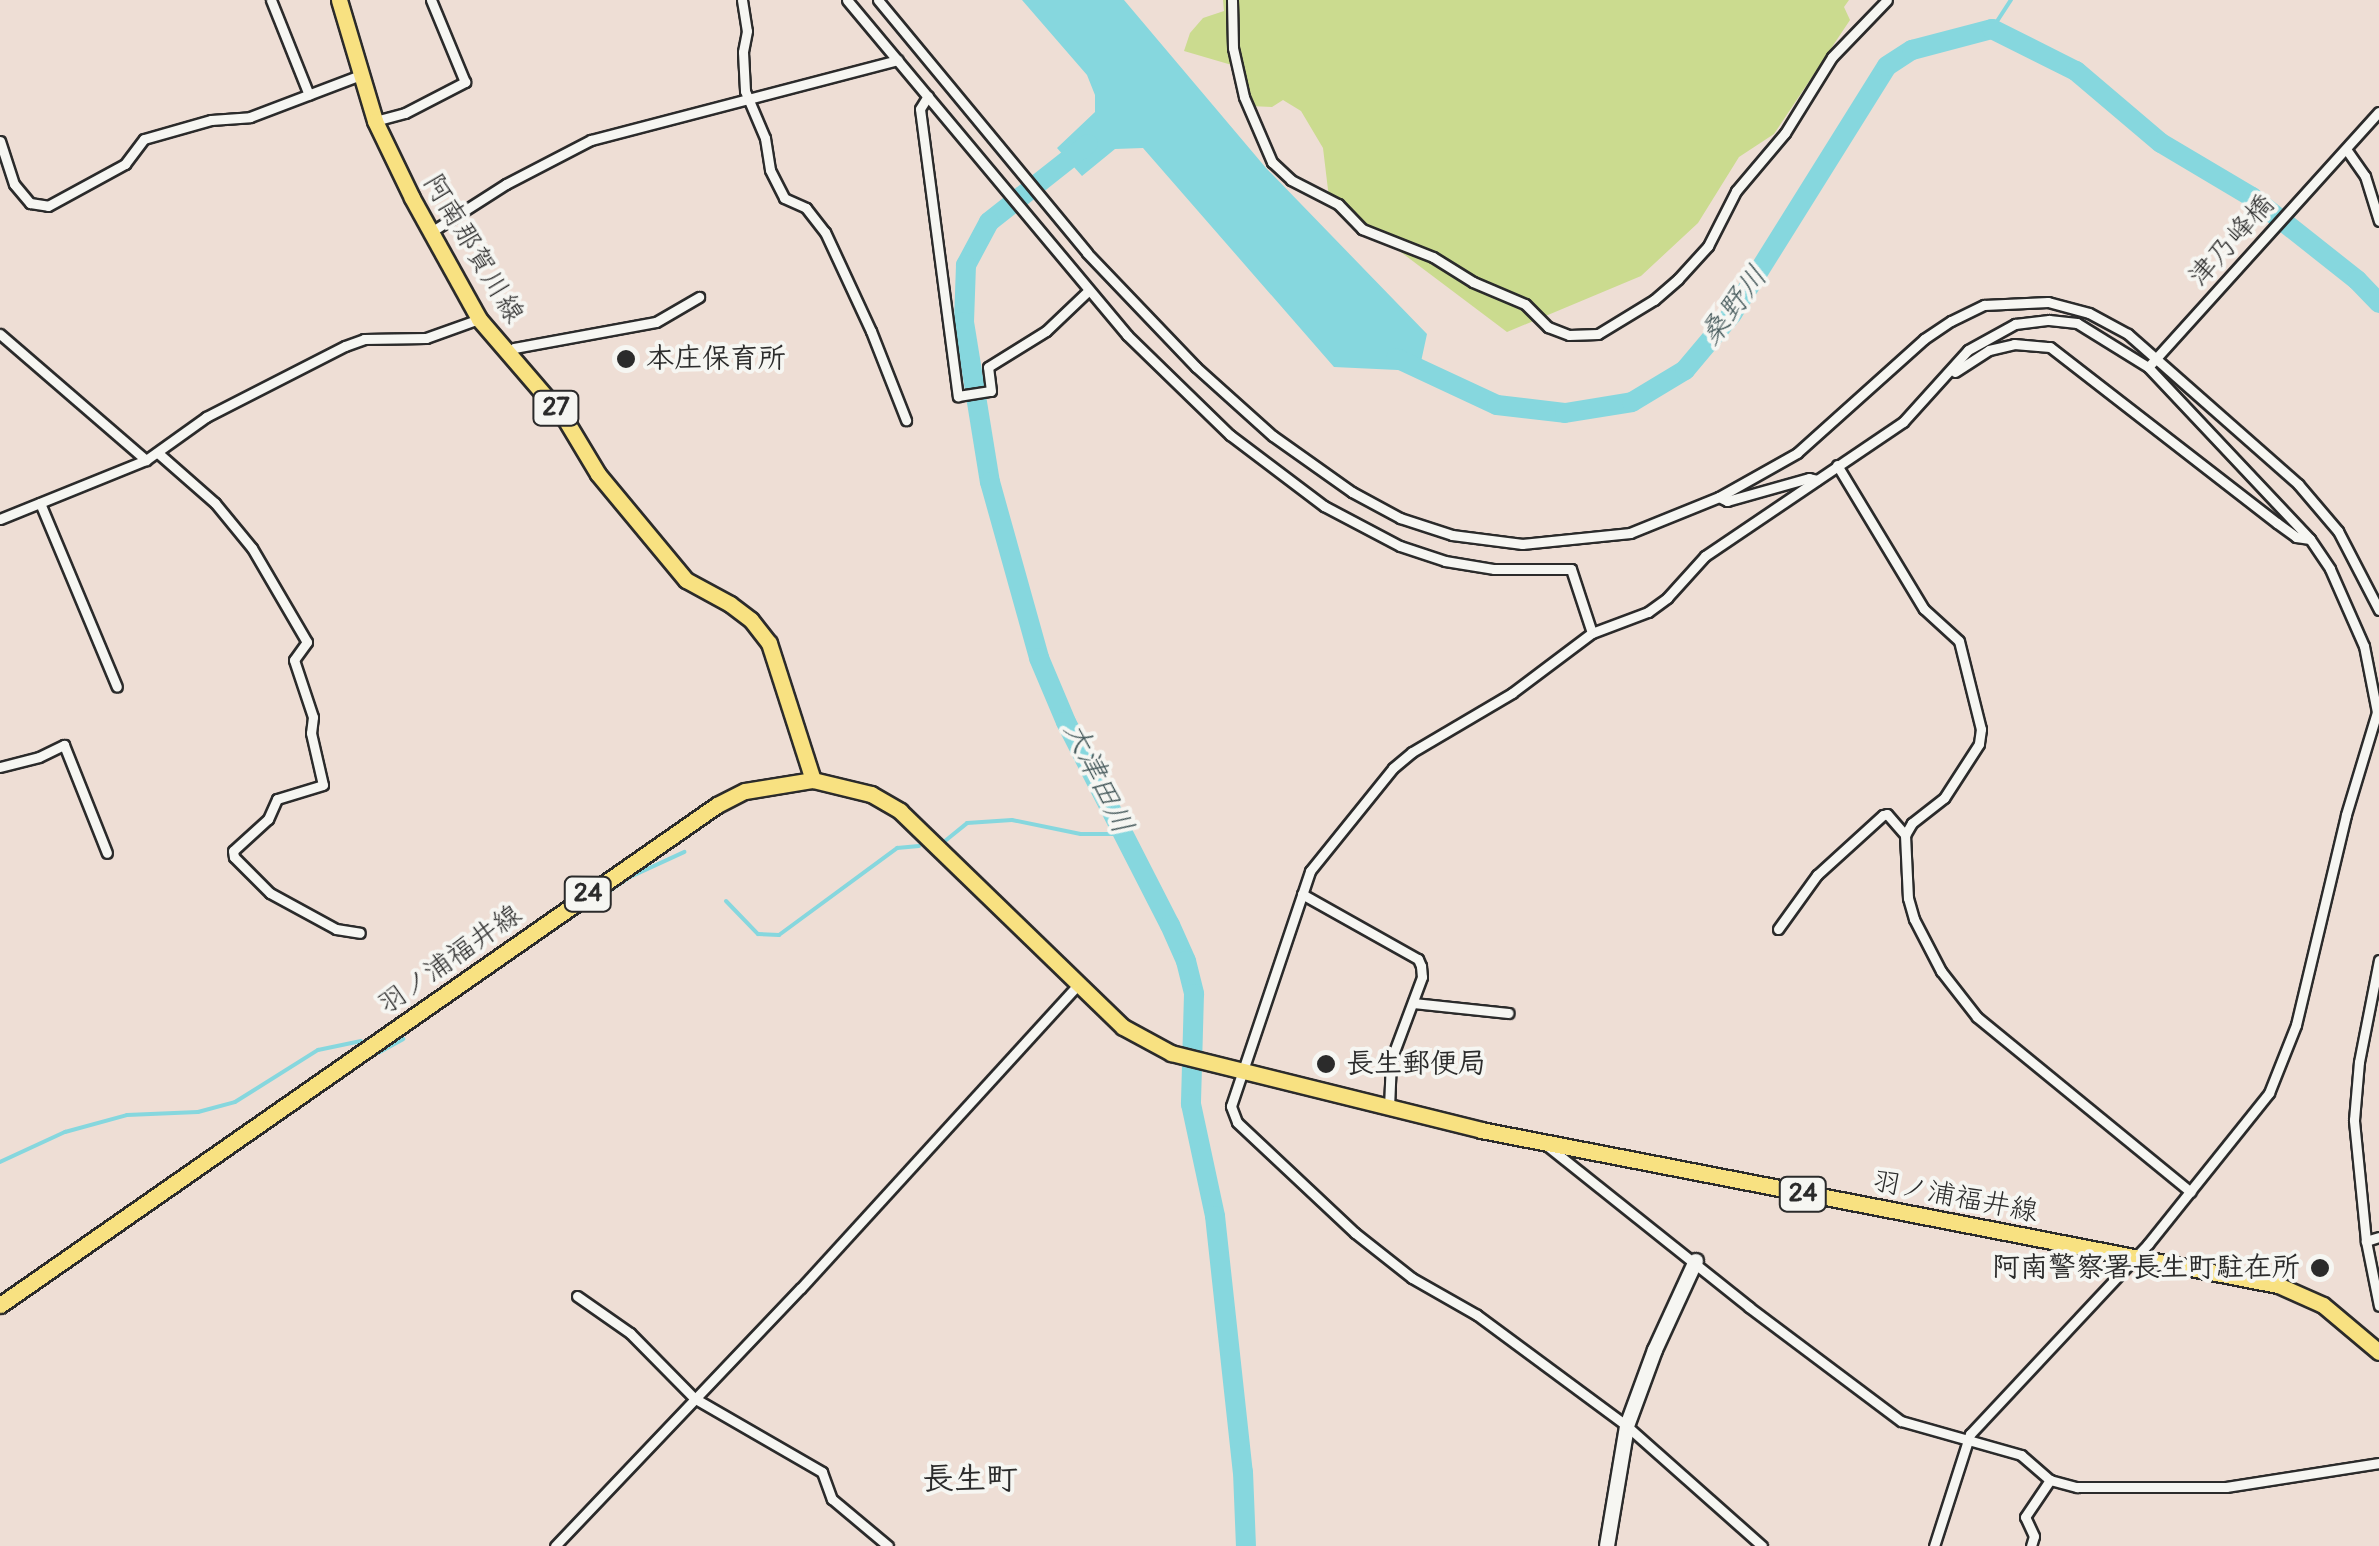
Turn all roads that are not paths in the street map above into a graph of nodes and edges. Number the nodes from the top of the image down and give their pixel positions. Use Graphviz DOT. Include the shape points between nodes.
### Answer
graph roads {
  1 [pos="271,0"];
  2 [pos="339,0"];
  3 [pos="431,0"];
  4 [pos="742,0"];
  5 [pos="847,0"];
  6 [pos="878,0"];
  7 [pos="1232,0"];
  8 [pos="1887,0"];
  9 [pos="898,60"];
  10 [pos="362,74"];
  11 [pos="309,94"];
  12 [pos="928,96"];
  13 [pos="748,99"];
  14 [pos="2379,112"];
  15 [pos="375,121"];
  16 [pos="0,142"];
  17 [pos="2346,149"];
  18 [pos="14,184"];
  19 [pos="0,189"];
  20 [pos="2379,221"];
  21 [pos="431,232"];
  22 [pos="1088,291"];
  23 [pos="699,297"];
  24 [pos="479,319"];
  25 [pos="0,334"];
  26 [pos="508,354"];
  27 [pos="2154,360"];
  28 [pos="1947,375"];
  29 [pos="906,420"];
  30 [pos="158,453"];
  31 [pos="146,460"];
  32 [pos="1838,466"];
  33 [pos="1818,480"];
  34 [pos="1719,497"];
  35 [pos="40,504"];
  36 [pos="0,519"];
  37 [pos="2310,539"];
  38 [pos="2379,610"];
  39 [pos="1592,633"];
  40 [pos="116,687"];
  41 [pos="0,767"];
  42 [pos="814,780"];
  43 [pos="1905,835"];
  44 [pos="107,853"];
  45 [pos="1302,894"];
  46 [pos="1778,929"];
  47 [pos="360,933"];
  48 [pos="2379,960"];
  49 [pos="1078,985"];
  50 [pos="1413,1003"];
  51 [pos="1508,1013"];
  52 [pos="1241,1070"];
  53 [pos="1388,1108"];
  54 [pos="1545,1142"];
  55 [pos="2192,1192"];
  56 [pos="2373,1239"];
  57 [pos="2134,1257"];
  58 [pos="1696,1260"];
  59 [pos="577,1296"];
  60 [pos="0,1304"];
  61 [pos="2379,1306"];
  62 [pos="2379,1352"];
  63 [pos="694,1398"];
  64 [pos="1627,1426"];
  65 [pos="1967,1443"];
  66 [pos="2379,1463"];
  67 [pos="2050,1480"];
  68 [pos="555,1546"];
  69 [pos="888,1546"];
  70 [pos="1607,1546"];
  71 [pos="1762,1546"];
  72 [pos="1934,1546"];
  73 [pos="2031,1546"];
  1 -- 11 [label="street"];
  2 -- 10 [label="main road, 阿南那賀川線 / 27"];
  3 -- 15 [label="street" via="465,82"];
  4 -- 13 [label="street"];
  5 -- 9 [label="street"];
  6 -- 34 [label="street" via="1087,253 1196,368 1273,436 1352,492 1452,535 1522,544 1630,533"];
  7 -- 8 [label="street" via="1244,97 1272,162 1290,180 1338,204 1362,229 1525,304 1548,327 1569,335 1598,334 1678,279 1708,246 1736,191 1784,133 1832,57"];
  9 -- 12 [label="street"];
  9 -- 13 [label="street"];
  10 -- 11 [label="street"];
  10 -- 15 [label="main road, 阿南那賀川線 / 27"];
  11 -- 18 [label="street" via="250,117 144,139 125,164 48,206 30,202"];
  12 -- 22 [label="street"];
  12 -- 22 [label="street" via="920,110 958,396 988,391 988,367 1046,331"];
  13 -- 21 [label="street" via="582,144"];
  13 -- 29 [label="street" via="784,198 806,208 825,232"];
  14 -- 17 [label="street, 津乃峰橋"];
  15 -- 21 [label="main road, 阿南那賀川線 / 27"];
  16 -- 18 [label="street"];
  17 -- 20 [label="street" via="2365,176"];
  17 -- 27 [label="street, 津乃峰橋"];
  18 -- 19 [label="street"];
  21 -- 24 [label="main road, 阿南那賀川線 / 27"];
  22 -- 39 [label="street" via="1182,392 1324,506 1445,561 1571,570"];
  23 -- 26 [label="street" via="656,322"];
  24 -- 26 [label="main road, 阿南那賀川線 / 27"];
  24 -- 30 [label="street" via="426,338 364,339 344,346 206,417"];
  25 -- 31 [label="street"];
  26 -- 42 [label="main road, 阿南那賀川線 / 27" via="686,580 751,620 770,644"];
  27 -- 28 [label="street" via="2093,331 2049,320 2015,324 1990,336"];
  27 -- 34 [label="street" via="2128,334 2089,314 2048,302 1984,305 1924,339 1796,453"];
  27 -- 37 [label="street"];
  27 -- 38 [label="street" via="2298,484 2338,531"];
  28 -- 32 [label="street" via="1904,422"];
  28 -- 37 [label="street" via="1989,350 2014,344 2050,348 2277,524"];
  30 -- 31 [label="street"];
  30 -- 47 [label="street" via="215,503 252,548 307,642 294,660 323,785 277,799 234,857 270,893 336,929"];
  31 -- 35 [label="street"];
  32 -- 33 [label="street"];
  32 -- 43 [label="street" via="1924,609 1959,641 1981,729 1979,744 1944,798"];
  33 -- 34 [label="street" via="1727,501"];
  33 -- 39 [label="street" via="1705,556 1648,612"];
  35 -- 36 [label="street"];
  35 -- 40 [label="street"];
  37 -- 55 [label="street" via="2364,646 2377,712 2281,1066 2269,1093"];
  39 -- 45 [label="street" via="1512,694 1412,752 1310,871"];
  41 -- 44 [label="street" via="64,745"];
  42 -- 49 [label="main road, 羽ノ浦福井線 / 24" via="871,794 900,810"];
  42 -- 60 [label="main road, 羽ノ浦福井線 / 24" via="745,791 717,805"];
  43 -- 46 [label="street" via="1883,815 1817,875"];
  43 -- 55 [label="street" via="1914,918 1955,992"];
  45 -- 50 [label="street" via="1418,959 1422,977"];
  45 -- 52 [label="street"];
  48 -- 56 [label="street" via="2354,1120"];
  49 -- 52 [label="main road, 羽ノ浦福井線 / 24" via="1142,1041"];
  49 -- 63 [label="street"];
  50 -- 51 [label="street"];
  50 -- 53 [label="street" via="1391,1060"];
  52 -- 53 [label="main road, 羽ノ浦福井線 / 24"];
  52 -- 64 [label="street" via="1231,1106 1236,1122 1356,1234"];
  53 -- 54 [label="main road, 羽ノ浦福井線 / 24"];
  54 -- 57 [label="main road, 羽ノ浦福井線 / 24"];
  54 -- 58 [label="street"];
  55 -- 57 [label="street"];
  56 -- 61 [label="street"];
  57 -- 62 [label="main road, 羽ノ浦福井線 / 24" via="2278,1285 2323,1305"];
  57 -- 65 [label="street"];
  58 -- 64 [label="street"];
  58 -- 65 [label="street" via="1749,1308 1901,1421"];
  59 -- 63 [label="street" via="630,1333"];
  63 -- 68 [label="street"];
  63 -- 69 [label="street" via="822,1472 832,1499"];
  64 -- 70 [label="street"];
  64 -- 71 [label="street"];
  65 -- 67 [label="street" via="2020,1455"];
  65 -- 72 [label="street"];
  66 -- 67 [label="street" via="2226,1486 2077,1487"];
  67 -- 73 [label="street" via="2024,1517 2034,1536"];
}
